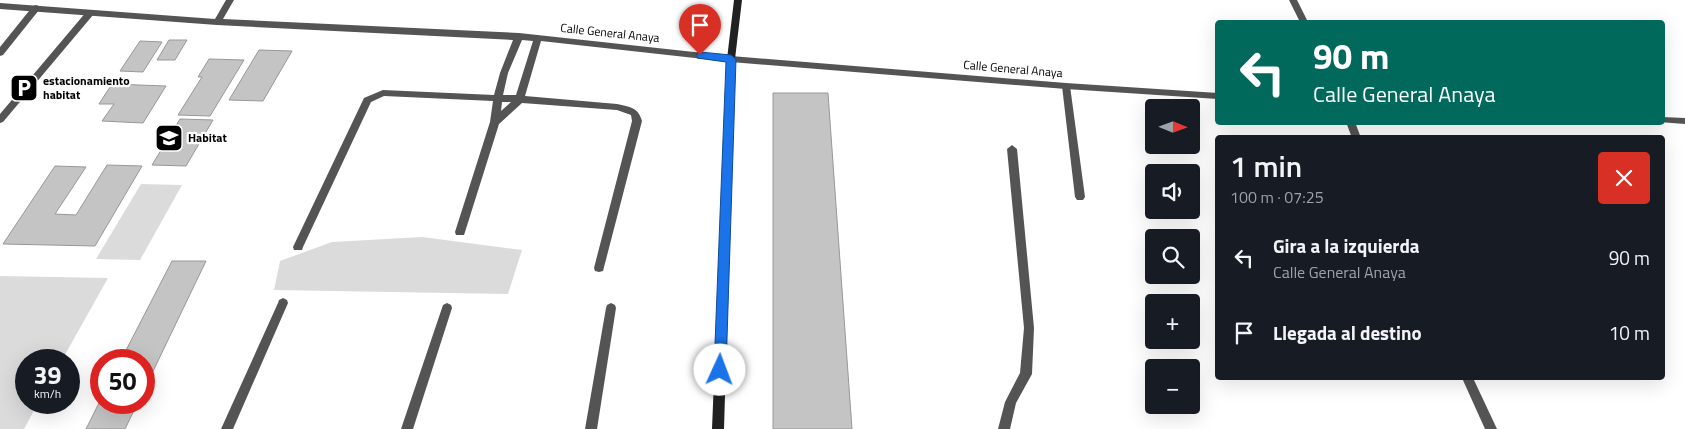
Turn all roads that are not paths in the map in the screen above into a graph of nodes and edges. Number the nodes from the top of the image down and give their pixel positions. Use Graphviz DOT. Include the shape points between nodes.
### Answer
graph roads {
  1 [pos="230,0"];
  2 [pos="738,0"];
  3 [pos="1293,0"];
  4 [pos="0,6"];
  5 [pos="36,8"];
  6 [pos="90,13"];
  7 [pos="1303,20"];
  8 [pos="217,22"];
  9 [pos="518,36"];
  10 [pos="538,38"];
  11 [pos="0,53"];
  12 [pos="731,59"];
  13 [pos="1066,86"];
  14 [pos="1215,96"];
  15 [pos="498,98"];
  16 [pos="520,99"];
  17 [pos="0,120"];
  18 [pos="1665,120"];
  19 [pos="1685,121"];
  20 [pos="495,122"];
  21 [pos="1012,149"];
  22 [pos="1080,197"];
  23 [pos="460,232"];
  24 [pos="298,247"];
  25 [pos="599,268"];
  26 [pos="283,303"];
  27 [pos="447,308"];
  28 [pos="611,308"];
  29 [pos="1469,380"];
  30 [pos="227,429"];
  31 [pos="407,429"];
  32 [pos="591,429"];
  33 [pos="718,429"];
  34 [pos="1004,429"];
  35 [pos="1491,429"];
  1 -- 8 [label="street"];
  2 -- 12 [label="main road"];
  3 -- 7 [label="street"];
  4 -- 5 [label="street, Calle General Anaya"];
  5 -- 6 [label="street, Calle General Anaya"];
  5 -- 11 [label="street"];
  6 -- 8 [label="street, Calle General Anaya"];
  6 -- 17 [label="street"];
  8 -- 9 [label="street, Calle General Anaya"];
  9 -- 10 [label="street, Calle General Anaya"];
  9 -- 15 [label="street"];
  10 -- 12 [label="street, Calle General Anaya"];
  10 -- 16 [label="street"];
  12 -- 13 [label="street, Calle General Anaya"];
  12 -- 33 [label="main road"];
  13 -- 14 [label="street, Calle General Anaya"];
  13 -- 22 [label="street"];
  15 -- 16 [label="street"];
  15 -- 20 [label="street"];
  15 -- 24 [label="street" via="383,93 367,100"];
  16 -- 20 [label="street"];
  16 -- 25 [label="street" via="618,107 635,113 637,121"];
  18 -- 19 [label="street"];
  20 -- 23 [label="street"];
  21 -- 34 [label="street" via="1028,328 1026,374 1011,402"];
  26 -- 30 [label="street"];
  27 -- 31 [label="street"];
  28 -- 32 [label="street"];
  29 -- 35 [label="street"];
}
